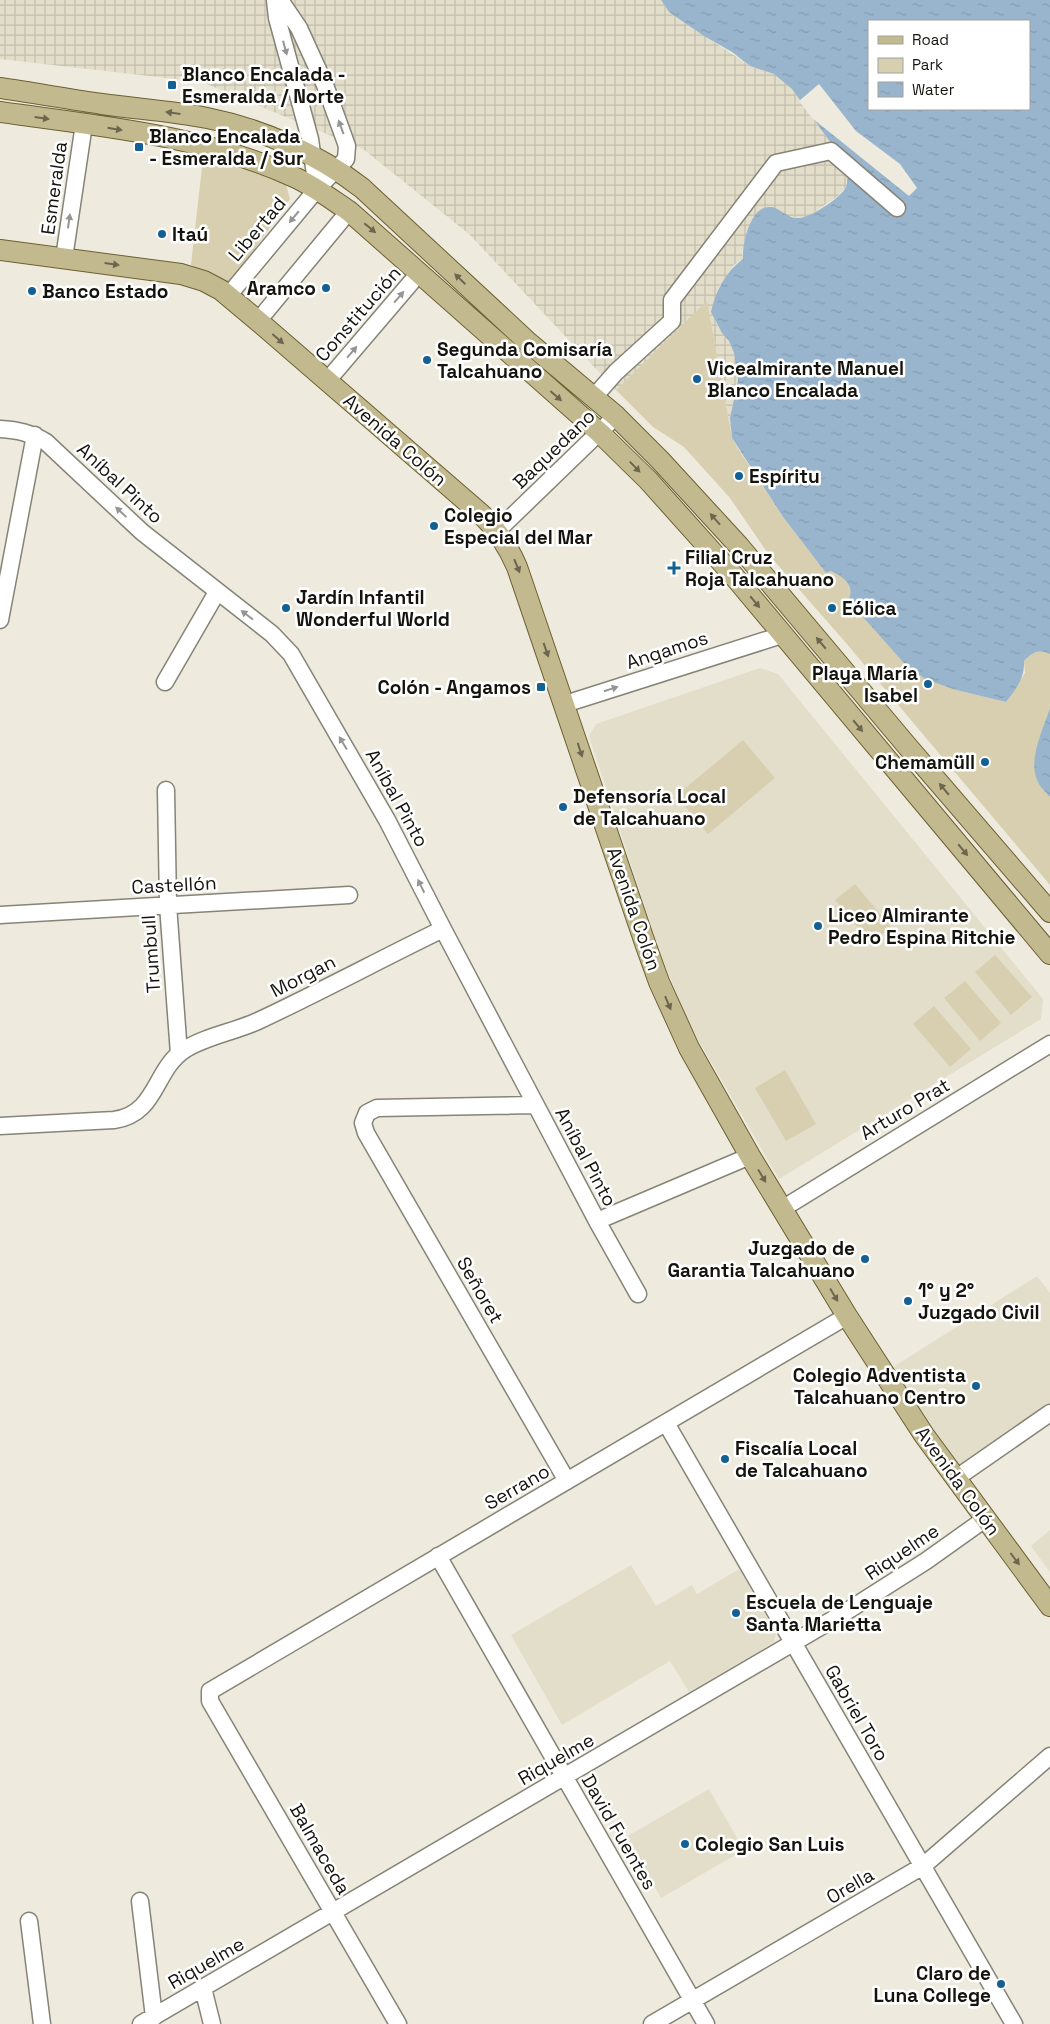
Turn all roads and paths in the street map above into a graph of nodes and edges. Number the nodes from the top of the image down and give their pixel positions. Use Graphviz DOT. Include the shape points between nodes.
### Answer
graph roads {
  1 [pos="275,0"];
  2 [pos="280,0"];
  3 [pos="0,88"];
  4 [pos="72,99"];
  5 [pos="0,112"];
  6 [pos="84,124"];
  7 [pos="313,157"];
  8 [pos="335,169"];
  9 [pos="317,189"];
  10 [pos="897,208"];
  11 [pos="349,211"];
  12 [pos="0,250"];
  13 [pos="64,258"];
  14 [pos="420,272"];
  15 [pos="228,296"];
  16 [pos="258,321"];
  17 [pos="327,381"];
  18 [pos="594,397"];
  19 [pos="616,416"];
  20 [pos="0,429"];
  21 [pos="600,433"];
  22 [pos="35,435"];
  23 [pos="497,531"];
  24 [pos="217,592"];
  25 [pos="0,620"];
  26 [pos="782,635"];
  27 [pos="165,682"];
  28 [pos="565,704"];
  29 [pos="166,790"];
  30 [pos="349,895"];
  31 [pos="168,905"];
  32 [pos="1050,912"];
  33 [pos="0,914"];
  34 [pos="442,929"];
  35 [pos="1050,954"];
  36 [pos="1050,1044"];
  37 [pos="179,1054"];
  38 [pos="535,1105"];
  39 [pos="0,1126"];
  40 [pos="750,1156"];
  41 [pos="782,1209"];
  42 [pos="597,1221"];
  43 [pos="638,1294"];
  44 [pos="847,1316"];
  45 [pos="1050,1412"];
  46 [pos="666,1422"];
  47 [pos="955,1479"];
  48 [pos="567,1481"];
  49 [pos="985,1519"];
  50 [pos="438,1556"];
  51 [pos="1050,1606"];
  52 [pos="794,1643"];
  53 [pos="209,1694"];
  54 [pos="1050,1756"];
  55 [pos="564,1777"];
  56 [pos="923,1866"];
  57 [pos="140,1902"];
  58 [pos="333,1912"];
  59 [pos="29,1921"];
  60 [pos="203,1988"];
  61 [pos="692,2000"];
  62 [pos="147,2020"];
  63 [pos="42,2024"];
  64 [pos="212,2024"];
  65 [pos="398,2024"];
  66 [pos="652,2024"];
  67 [pos="706,2024"];
  68 [pos="1014,2024"];
  1 -- 7 [label="street, one-way"];
  8 -- 2 [label="street, Libertad, one-way" via="346,158 347,146 300,28"];
  3 -- 4 [label="main road"];
  4 -- 6 [label="main road"];
  7 -- 4 [label="main road, one-way" via="255,132 215,120"];
  5 -- 6 [label="main road, one-way"];
  6 -- 9 [label="main road, one-way" via="234,154"];
  13 -- 6 [label="street, Esmeralda, one-way"];
  7 -- 8 [label="main road"];
  7 -- 9 [label="street"];
  8 -- 9 [label="street, Libertad"];
  18 -- 8 [label="main road, one-way" via="502,318 387,210"];
  9 -- 11 [label="main road"];
  9 -- 15 [label="street, Libertad, one-way"];
  10 -- 18 [label="street" via="831,151 776,163 672,300 672,321 616,372"];
  11 -- 14 [label="main road, one-way"];
  11 -- 16 [label="street"];
  12 -- 13 [label="main road, Avenida Colón"];
  13 -- 15 [label="main road, Avenida Colón, one-way" via="181,274 204,281"];
  17 -- 14 [label="street, Constitución, one-way"];
  14 -- 21 [label="main road, one-way"];
  15 -- 16 [label="main road, Avenida Colón"];
  16 -- 17 [label="main road, Avenida Colón, one-way"];
  17 -- 23 [label="main road, Avenida Colón"];
  18 -- 19 [label="main road"];
  19 -- 21 [label="street, Baquedano"];
  32 -- 19 [label="main road, one-way" via="733,539"];
  20 -- 22 [label="street, Aníbal Pinto"];
  21 -- 23 [label="street, Baquedano"];
  21 -- 26 [label="main road, one-way" via="674,508"];
  24 -- 22 [label="street, Aníbal Pinto, one-way" via="142,532 60,454"];
  22 -- 25 [label="street"];
  23 -- 28 [label="main road, Avenida Colón, one-way" via="517,567"];
  24 -- 27 [label="street"];
  34 -- 24 [label="street, Aníbal Pinto, one-way" via="383,811 291,654 279,639"];
  28 -- 26 [label="street, Angamos, one-way"];
  26 -- 35 [label="main road, one-way"];
  28 -- 40 [label="main road, Avenida Colón, one-way" via="659,982 689,1048"];
  29 -- 31 [label="street, Trumbull"];
  30 -- 31 [label="street, Castellón"];
  31 -- 33 [label="street, Castellón"];
  31 -- 37 [label="street, Trumbull"];
  34 -- 37 [label="street, Morgan" via="286,1008 195,1044"];
  34 -- 38 [label="street, Aníbal Pinto"];
  36 -- 41 [label="street, Arturo Prat"];
  37 -- 39 [label="street" via="143,1106 132,1116 114,1120"];
  38 -- 42 [label="street, Aníbal Pinto"];
  38 -- 48 [label="street, Señoret" via="376,1108 364,1118 363,1128"];
  40 -- 41 [label="main road, Avenida Colón, one-way"];
  40 -- 42 [label="street"];
  41 -- 44 [label="main road, Avenida Colón, one-way"];
  42 -- 43 [label="street, Aníbal Pinto"];
  44 -- 46 [label="street, Serrano"];
  44 -- 47 [label="main road, Avenida Colón"];
  45 -- 47 [label="street"];
  46 -- 48 [label="street, Serrano"];
  46 -- 52 [label="street, Gabriel Toro"];
  47 -- 49 [label="main road, Avenida Colón"];
  48 -- 50 [label="street, Serrano"];
  49 -- 51 [label="main road, Avenida Colón, one-way"];
  49 -- 52 [label="street, Riquelme" via="884,1589"];
  50 -- 53 [label="street, Serrano" via="212,1689"];
  50 -- 55 [label="street, David Fuentes"];
  52 -- 55 [label="street, Riquelme"];
  52 -- 56 [label="street, Gabriel Toro"];
  53 -- 58 [label="street, Balmaceda" via="210,1701"];
  54 -- 56 [label="street, Orella"];
  55 -- 58 [label="street, Riquelme"];
  55 -- 61 [label="street, David Fuentes"];
  56 -- 61 [label="street, Orella"];
  56 -- 68 [label="street, Gabriel Toro"];
  57 -- 62 [label="street"];
  58 -- 60 [label="street, Riquelme"];
  58 -- 65 [label="street, Balmaceda"];
  59 -- 63 [label="street"];
  60 -- 62 [label="street, Riquelme"];
  60 -- 64 [label="street"];
  61 -- 66 [label="street, Orella"];
  61 -- 67 [label="street, David Fuentes"];
}
